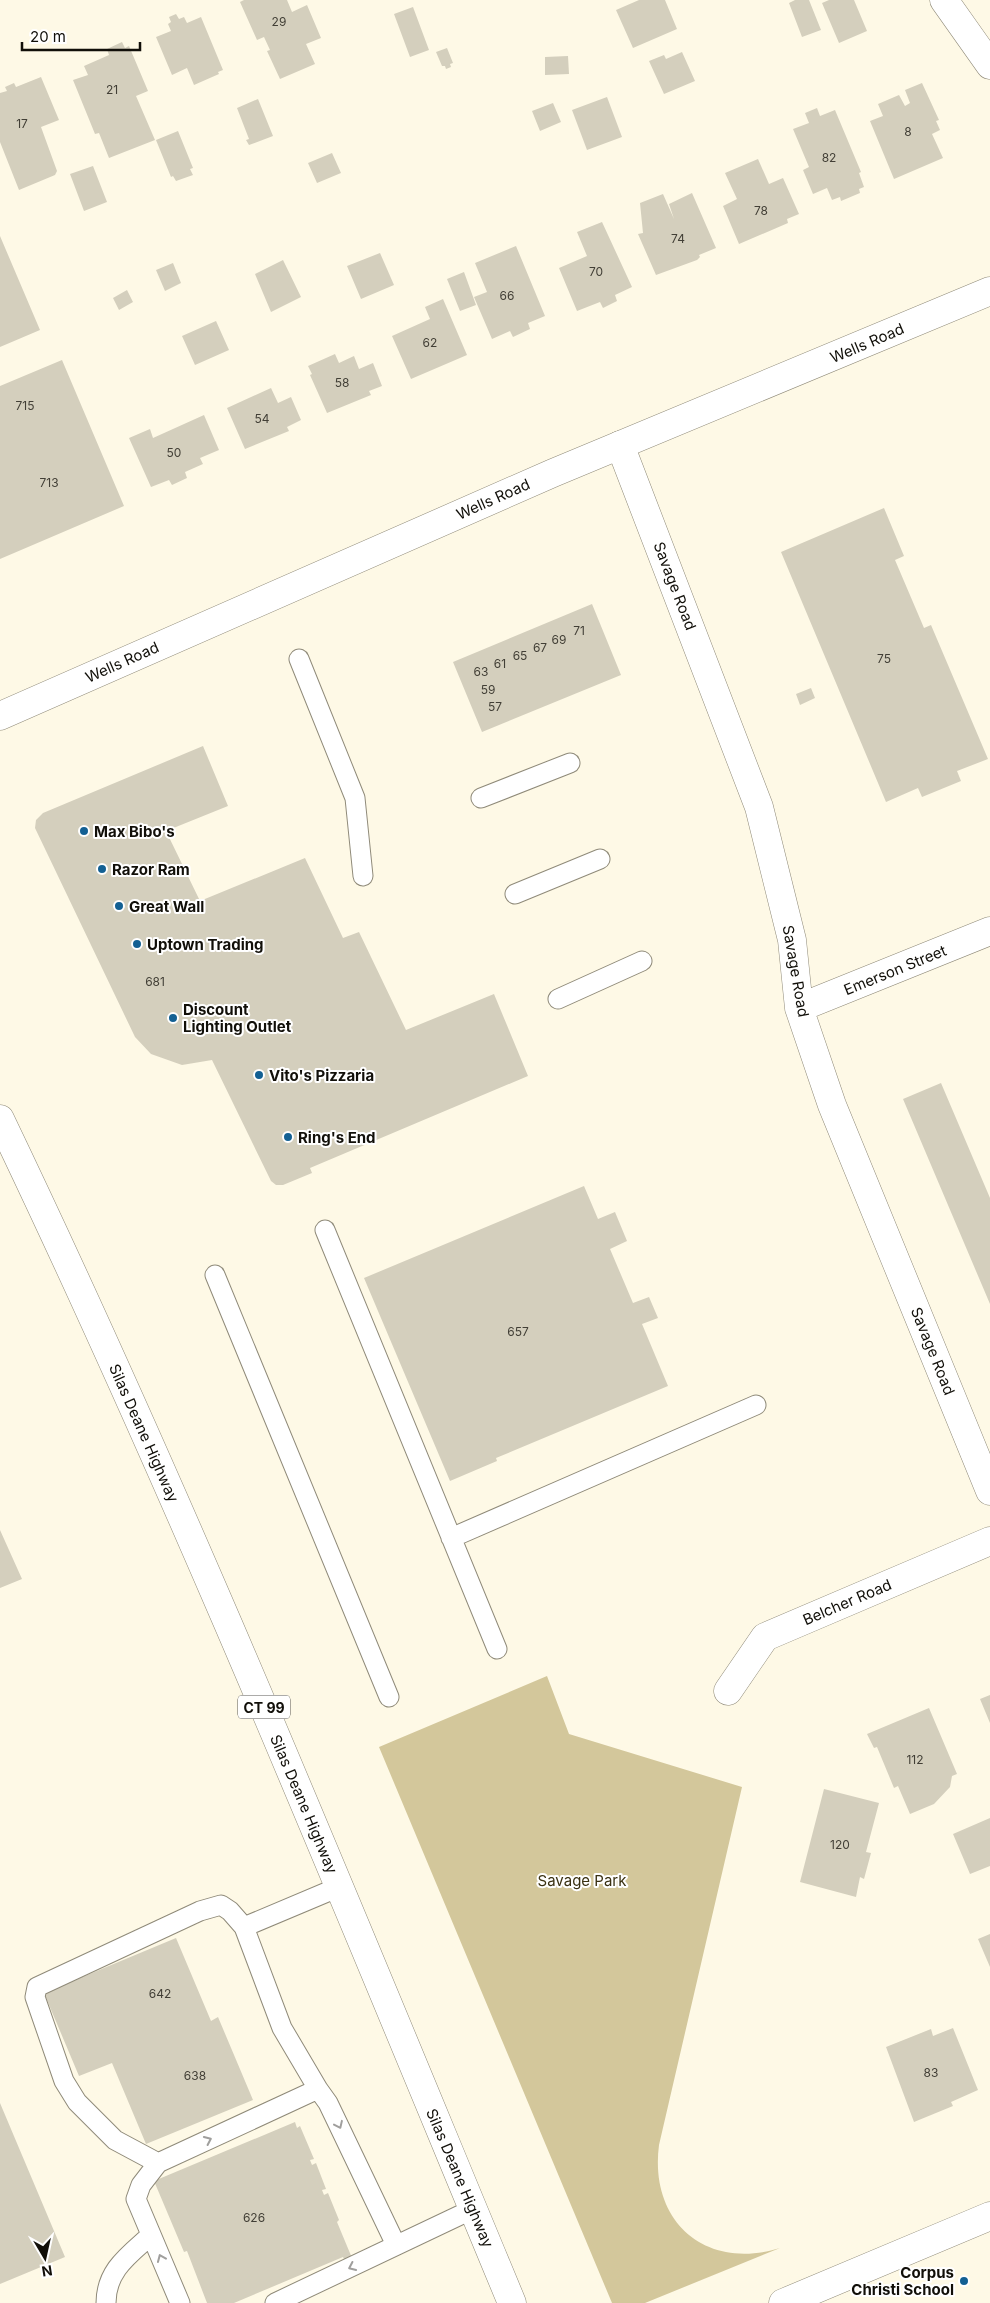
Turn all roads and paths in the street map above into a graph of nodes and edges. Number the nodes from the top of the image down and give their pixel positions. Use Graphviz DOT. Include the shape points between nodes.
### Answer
graph roads {
  1 [pos="944,0"];
  2 [pos="990,65"];
  3 [pos="990,291"];
  4 [pos="620,445"];
  5 [pos="299,659"];
  6 [pos="0,716"];
  7 [pos="570,764"];
  8 [pos="481,798"];
  9 [pos="600,859"];
  10 [pos="363,876"];
  11 [pos="515,894"];
  12 [pos="990,931"];
  13 [pos="642,961"];
  14 [pos="558,999"];
  15 [pos="799,1008"];
  16 [pos="0,1119"];
  17 [pos="325,1230"];
  18 [pos="215,1275"];
  19 [pos="756,1405"];
  20 [pos="990,1491"];
  21 [pos="451,1538"];
  22 [pos="990,1541"];
  23 [pos="498,1648"];
  24 [pos="728,1691"];
  25 [pos="389,1697"];
  26 [pos="339,1887"];
  27 [pos="244,1927"];
  28 [pos="318,2089"];
  29 [pos="158,2163"];
  30 [pos="473,2209"];
  31 [pos="990,2216"];
  32 [pos="151,2234"];
  33 [pos="396,2245"];
  34 [pos="106,2303"];
  35 [pos="180,2303"];
  36 [pos="276,2303"];
  37 [pos="512,2303"];
  38 [pos="783,2303"];
  1 -- 2 [label="main road"];
  3 -- 4 [label="main road, Wells Road"];
  4 -- 6 [label="main road, Wells Road" via="330,569"];
  4 -- 15 [label="main road, Savage Road" via="759,808 792,940"];
  5 -- 10 [label="lane" via="355,798"];
  7 -- 8 [label="lane"];
  9 -- 11 [label="lane"];
  12 -- 15 [label="main road, Emerson Street"];
  13 -- 14 [label="lane"];
  15 -- 20 [label="main road, Savage Road" via="832,1105"];
  16 -- 26 [label="main road, Silas Deane Highway / CT 99" via="162,1473"];
  17 -- 21 [label="lane"];
  18 -- 25 [label="lane"];
  19 -- 21 [label="lane"];
  21 -- 23 [label="lane"];
  22 -- 24 [label="main road, Belcher Road" via="764,1637"];
  26 -- 27 [label="lane"];
  26 -- 30 [label="main road, Silas Deane Highway / CT 99"];
  27 -- 28 [label="lane" via="282,2028"];
  27 -- 29 [label="lane" via="230,1910 221,1905 200,1911 37,1987 35,1997 64,2081 77,2102 114,2140"];
  29 -- 28 [label="lane, one-way"];
  28 -- 33 [label="lane, one-way" via="328,2103"];
  29 -- 32 [label="lane" via="141,2185 136,2199"];
  30 -- 33 [label="lane"];
  30 -- 37 [label="main road, Silas Deane Highway / CT 99"];
  31 -- 38 [label="main road"];
  32 -- 34 [label="lane" via="116,2268 106,2292"];
  35 -- 32 [label="lane, one-way"];
  33 -- 36 [label="lane, one-way"];
}
